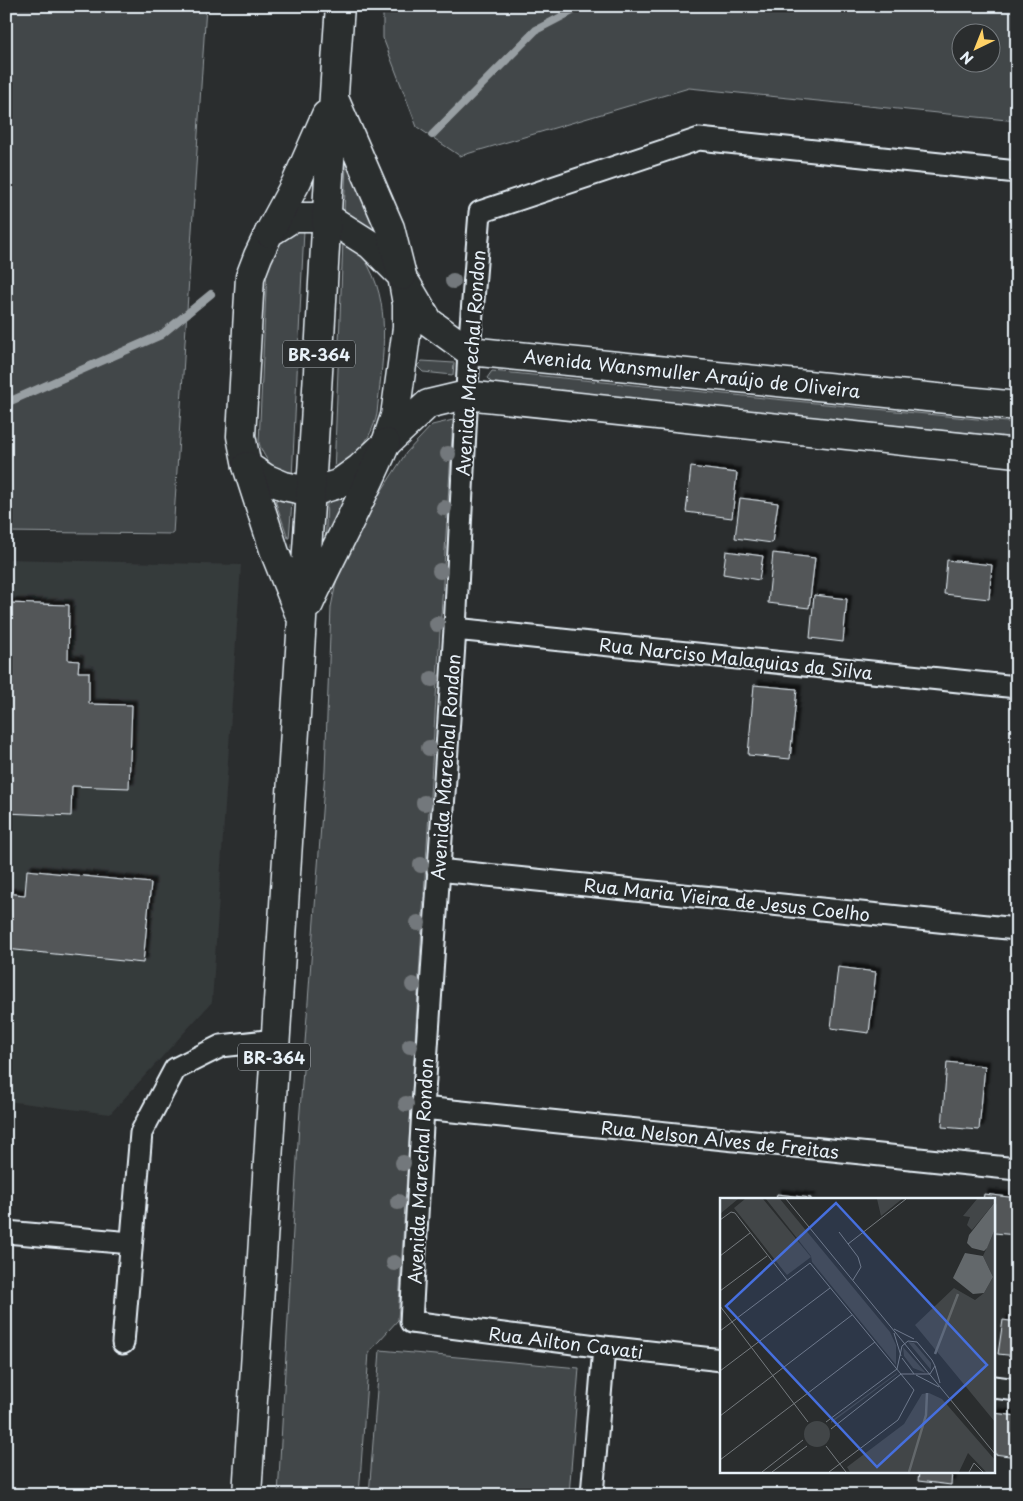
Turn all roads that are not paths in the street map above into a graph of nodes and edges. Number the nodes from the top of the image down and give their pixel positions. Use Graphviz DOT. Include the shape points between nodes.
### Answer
graph roads {
  1 [pos="340,6"];
  2 [pos="333,97"];
  3 [pos="1017,172"];
  4 [pos="327,217"];
  5 [pos="269,233"];
  6 [pos="402,276"];
  7 [pos="469,351"];
  8 [pos="466,395"];
  9 [pos="1017,406"];
  10 [pos="386,443"];
  11 [pos="1017,453"];
  12 [pos="247,466"];
  13 [pos="312,492"];
  14 [pos="302,619"];
  15 [pos="455,629"];
  16 [pos="1017,687"];
  17 [pos="438,870"];
  18 [pos="1017,928"];
  19 [pos="275,1040"];
  20 [pos="423,1108"];
  21 [pos="1017,1169"];
  22 [pos="6,1232"];
  23 [pos="131,1243"];
  24 [pos="411,1322"];
  25 [pos="123,1343"];
  26 [pos="604,1347"];
  27 [pos="720,1360"];
  28 [pos="996,1388"];
  29 [pos="1017,1390"];
  30 [pos="248,1495"];
  31 [pos="592,1495"];
  1 -- 2 [label="main road, BR-364"];
  2 -- 4 [label="main road, BR-364"];
  2 -- 5 [label="main road" via="298,181"];
  2 -- 6 [label="main road" via="390,228"];
  3 -- 7 [label="street, Avenida Marechal Rondon" via="699,139 480,212"];
  4 -- 5 [label="main road" via="294,217"];
  4 -- 6 [label="main road" via="371,245"];
  4 -- 13 [label="main road, BR-364"];
  5 -- 12 [label="main road" via="250,277 241,436"];
  6 -- 7 [label="main road" via="429,322"];
  6 -- 10 [label="main road" via="407,304 406,328 395,416"];
  7 -- 8 [label="street, Avenida Marechal Rondon"];
  7 -- 9 [label="main road, Avenida Wansmuller Araújo de Oliveira"];
  8 -- 10 [label="main road" via="428,404"];
  8 -- 11 [label="main road"];
  8 -- 15 [label="street, Avenida Marechal Rondon"];
  10 -- 13 [label="main road" via="338,484"];
  10 -- 14 [label="main road"];
  12 -- 13 [label="main road" via="284,486"];
  12 -- 14 [label="main road" via="275,553"];
  13 -- 14 [label="main road, BR-364"];
  14 -- 19 [label="main road, BR-364"];
  15 -- 16 [label="street, Rua Narciso Malaquias da Silva"];
  15 -- 17 [label="street, Avenida Marechal Rondon"];
  17 -- 18 [label="street, Rua Maria Vieira de Jesus Coelho"];
  17 -- 20 [label="street, Avenida Marechal Rondon"];
  19 -- 23 [label="street" via="220,1046 175,1069 141,1133"];
  19 -- 30 [label="main road, BR-364"];
  20 -- 21 [label="street, Rua Nelson Alves de Freitas"];
  20 -- 24 [label="street, Avenida Marechal Rondon"];
  22 -- 23 [label="street"];
  23 -- 25 [label="street"];
  24 -- 26 [label="street, Rua Ailton Cavati"];
  26 -- 27 [label="street, Rua Ailton Cavati"];
  26 -- 31 [label="street"];
  28 -- 29 [label="street"];
}
